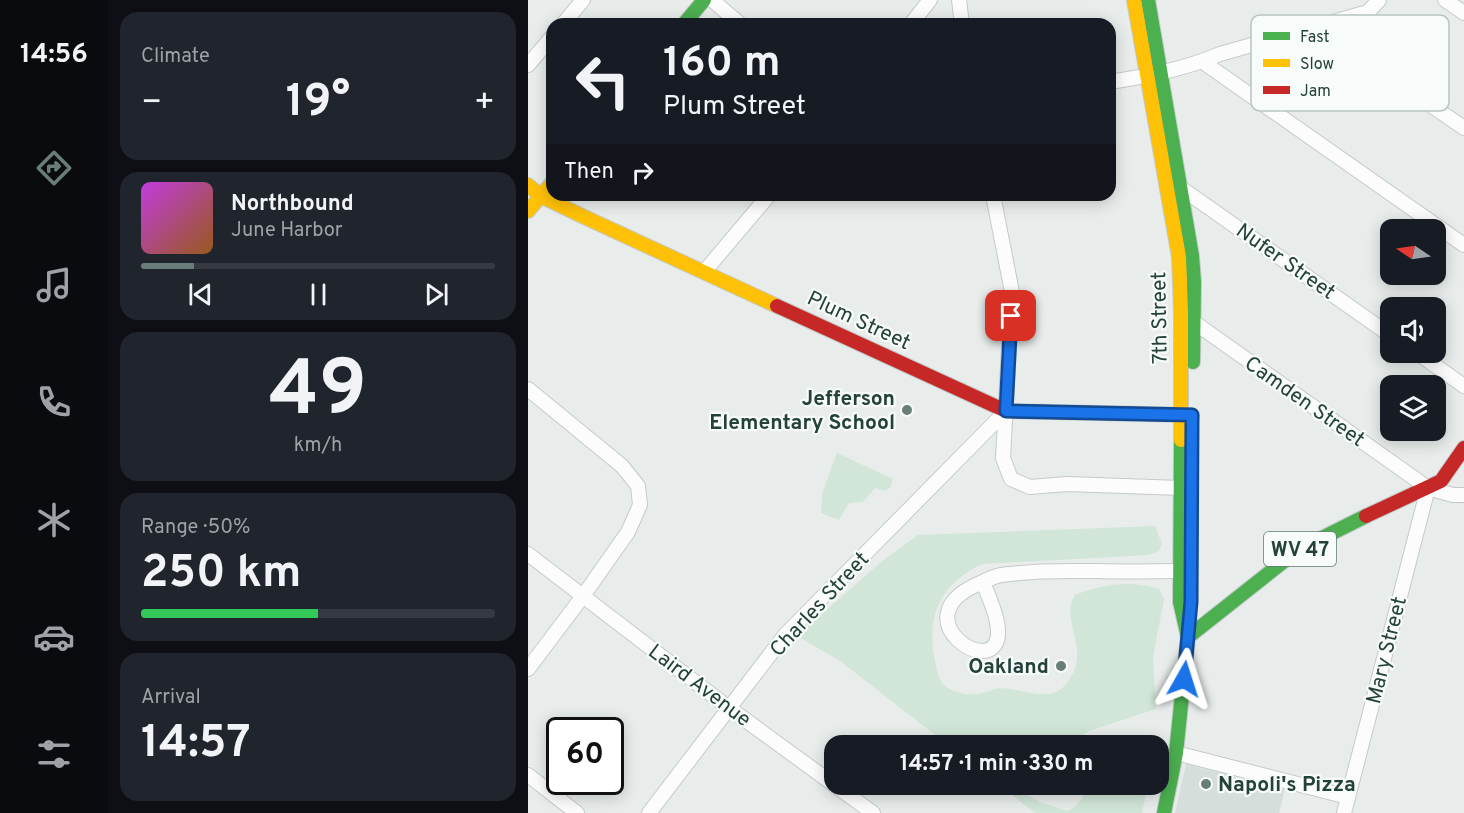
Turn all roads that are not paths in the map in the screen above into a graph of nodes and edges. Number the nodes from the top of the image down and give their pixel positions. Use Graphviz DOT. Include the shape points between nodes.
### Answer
graph roads {
  1 [pos="583,0"];
  2 [pos="704,0"];
  3 [pos="712,0"];
  4 [pos="930,0"];
  5 [pos="959,0"];
  6 [pos="1134,0"];
  7 [pos="1148,0"];
  8 [pos="1379,0"];
  9 [pos="1445,0"];
  10 [pos="1464,14"];
  11 [pos="1358,15"];
  12 [pos="568,18"];
  13 [pos="689,18"];
  14 [pos="733,18"];
  15 [pos="915,18"];
  16 [pos="961,18"];
  17 [pos="546,44"];
  18 [pos="1251,45"];
  19 [pos="1203,62"];
  20 [pos="528,65"];
  21 [pos="1161,73"];
  22 [pos="1146,76"];
  23 [pos="1116,81"];
  24 [pos="1251,96"];
  25 [pos="1273,111"];
  26 [pos="1439,111"];
  27 [pos="1464,128"];
  28 [pos="528,185"];
  29 [pos="1181,188"];
  30 [pos="546,190"];
  31 [pos="541,196"];
  32 [pos="546,198"];
  33 [pos="552,201"];
  34 [pos="764,201"];
  35 [pos="994,201"];
  36 [pos="528,211"];
  37 [pos="1464,245"];
  38 [pos="704,272"];
  39 [pos="1181,313"];
  40 [pos="1194,322"];
  41 [pos="1380,328"];
  42 [pos="1432,363"];
  43 [pos="1464,386"];
  44 [pos="530,394"];
  45 [pos="1006,411"];
  46 [pos="1187,415"];
  47 [pos="1464,448"];
  48 [pos="1181,488"];
  49 [pos="1428,488"];
  50 [pos="1464,495"];
  51 [pos="528,554"];
  52 [pos="1180,571"];
  53 [pos="983,582"];
  54 [pos="583,596"];
  55 [pos="1188,637"];
  56 [pos="528,669"];
  57 [pos="729,708"];
  58 [pos="1176,753"];
  59 [pos="528,775"];
  60 [pos="1348,797"];
  61 [pos="577,813"];
  62 [pos="649,813"];
  63 [pos="873,813"];
  64 [pos="1164,813"];
  65 [pos="1344,813"];
  1 -- 12 [label="street"];
  2 -- 13 [label="main road"];
  3 -- 14 [label="street"];
  4 -- 15 [label="street"];
  5 -- 16 [label="street"];
  6 -- 22 [label="main road, 7th Street"];
  7 -- 21 [label="main road, 7th Street"];
  8 -- 11 [label="street" via="1368,12"];
  9 -- 10 [label="street"];
  17 -- 20 [label="street"];
  18 -- 19 [label="street"];
  19 -- 21 [label="street"];
  19 -- 24 [label="street"];
  21 -- 22 [label="street"];
  21 -- 29 [label="main road, 7th Street"];
  22 -- 23 [label="street"];
  22 -- 39 [label="main road, 7th Street" via="1179,257"];
  25 -- 37 [label="street"];
  26 -- 27 [label="street"];
  28 -- 31 [label="main road, Plum Street"];
  29 -- 40 [label="main road, 7th Street" via="1192,256"];
  29 -- 41 [label="street, Nufer Street"];
  30 -- 31 [label="main road"];
  31 -- 32 [label="main road, Plum Street"];
  31 -- 36 [label="main road"];
  33 -- 38 [label="main road, Plum Street"];
  34 -- 38 [label="street"];
  35 -- 45 [label="street" via="1012,292"];
  38 -- 45 [label="main road, Plum Street"];
  39 -- 40 [label="street, Camden Street"];
  39 -- 46 [label="main road, 7th Street"];
  40 -- 46 [label="main road, 7th Street"];
  40 -- 49 [label="street, Camden Street"];
  42 -- 43 [label="street"];
  44 -- 54 [label="street" via="622,466 638,486 640,505 628,532"];
  45 -- 46 [label="main road, Plum Street"];
  45 -- 48 [label="street" via="1004,458 1011,479 1030,488 1067,484"];
  45 -- 57 [label="street, Charles Street" via="785,635"];
  46 -- 48 [label="main road, 7th Street"];
  46 -- 55 [label="main road, 7th Street" via="1191,602"];
  47 -- 49 [label="main road, WV 47" via="1441,481"];
  48 -- 52 [label="main road, 7th Street"];
  49 -- 50 [label="street, Camden Street"];
  49 -- 55 [label="main road, WV 47" via="1298,550"];
  49 -- 60 [label="street, Mary Street"];
  51 -- 54 [label="street, Laird Avenue"];
  52 -- 53 [label="street" via="1046,570 997,576"];
  52 -- 55 [label="main road, 7th Street" via="1180,602"];
  53 -- 53 [label="street" via="961,592 948,611 949,629 954,636 972,650 981,651 990,648 998,634"];
  54 -- 56 [label="street"];
  54 -- 57 [label="street, Laird Avenue"];
  55 -- 58 [label="main road, 7th Street"];
  57 -- 62 [label="street, Charles Street"];
  57 -- 63 [label="street, Laird Avenue"];
  58 -- 60 [label="street"];
  58 -- 64 [label="main road, 7th Street"];
  59 -- 61 [label="street"];
  60 -- 65 [label="street, Mary Street"];
}
